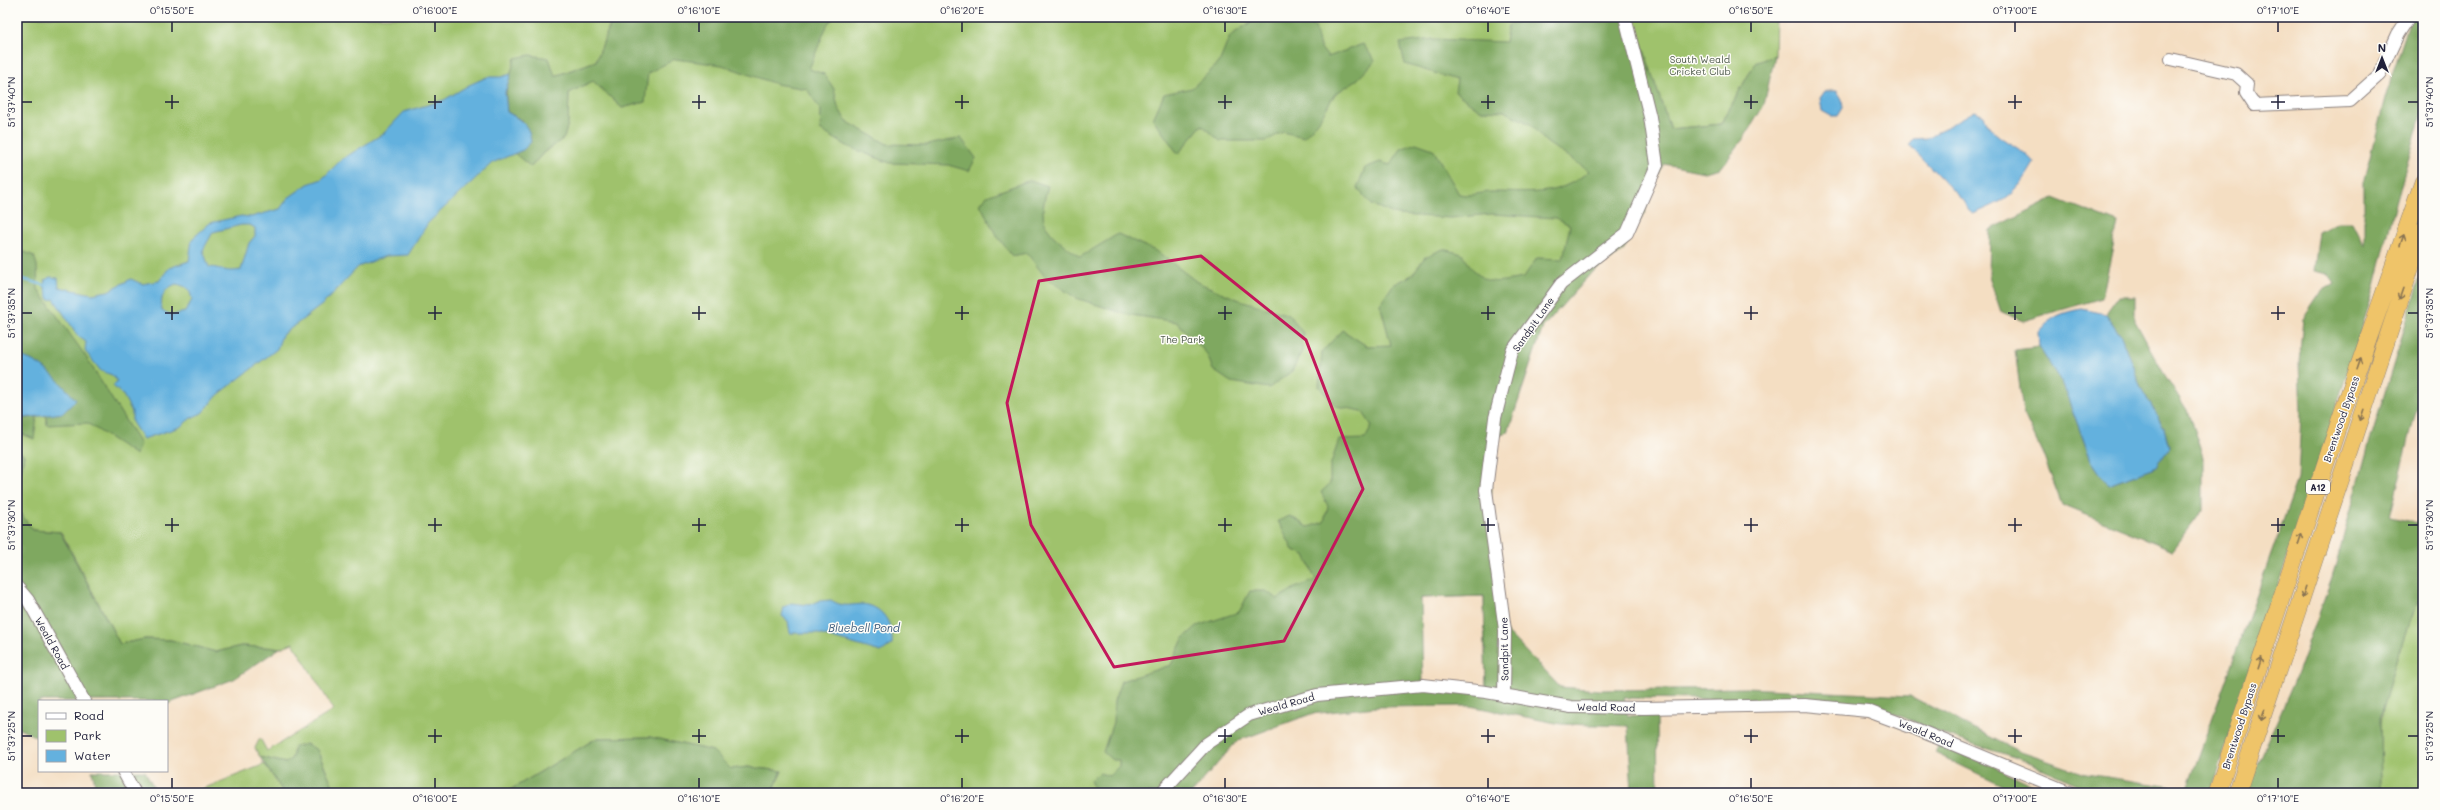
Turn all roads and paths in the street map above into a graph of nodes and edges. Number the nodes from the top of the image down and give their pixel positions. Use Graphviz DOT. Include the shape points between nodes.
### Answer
graph roads {
  1 [pos="1625,17"];
  2 [pos="2409,17"];
  3 [pos="2171,59"];
  4 [pos="2423,182"];
  5 [pos="2423,230"];
  6 [pos="17,586"];
  7 [pos="1504,696"];
  8 [pos="83,700"];
  9 [pos="124,772"];
  10 [pos="136,793"];
  11 [pos="1161,793"];
  12 [pos="2071,793"];
  13 [pos="2217,793"];
  14 [pos="2237,793"];
  1 -- 7 [label="street, Sandpit Lane" via="1650,117 1657,165 1627,233 1562,284 1512,351 1495,418 1486,490 1505,630"];
  2 -- 3 [label="street" via="2379,75 2350,101 2254,105 2246,93 2247,84 2236,74"];
  13 -- 4 [label="highway, Brentwood Bypass / A12, one-way" via="2340,420"];
  5 -- 14 [label="highway, Brentwood Bypass / A12, one-way"];
  6 -- 8 [label="street, Weald Road" via="28,600"];
  7 -- 11 [label="street, Weald Road" via="1425,685 1317,695 1249,714 1206,744"];
  7 -- 12 [label="street, Weald Road" via="1571,707 1805,705 1868,711 1916,728"];
  9 -- 10 [label="street"];
}
